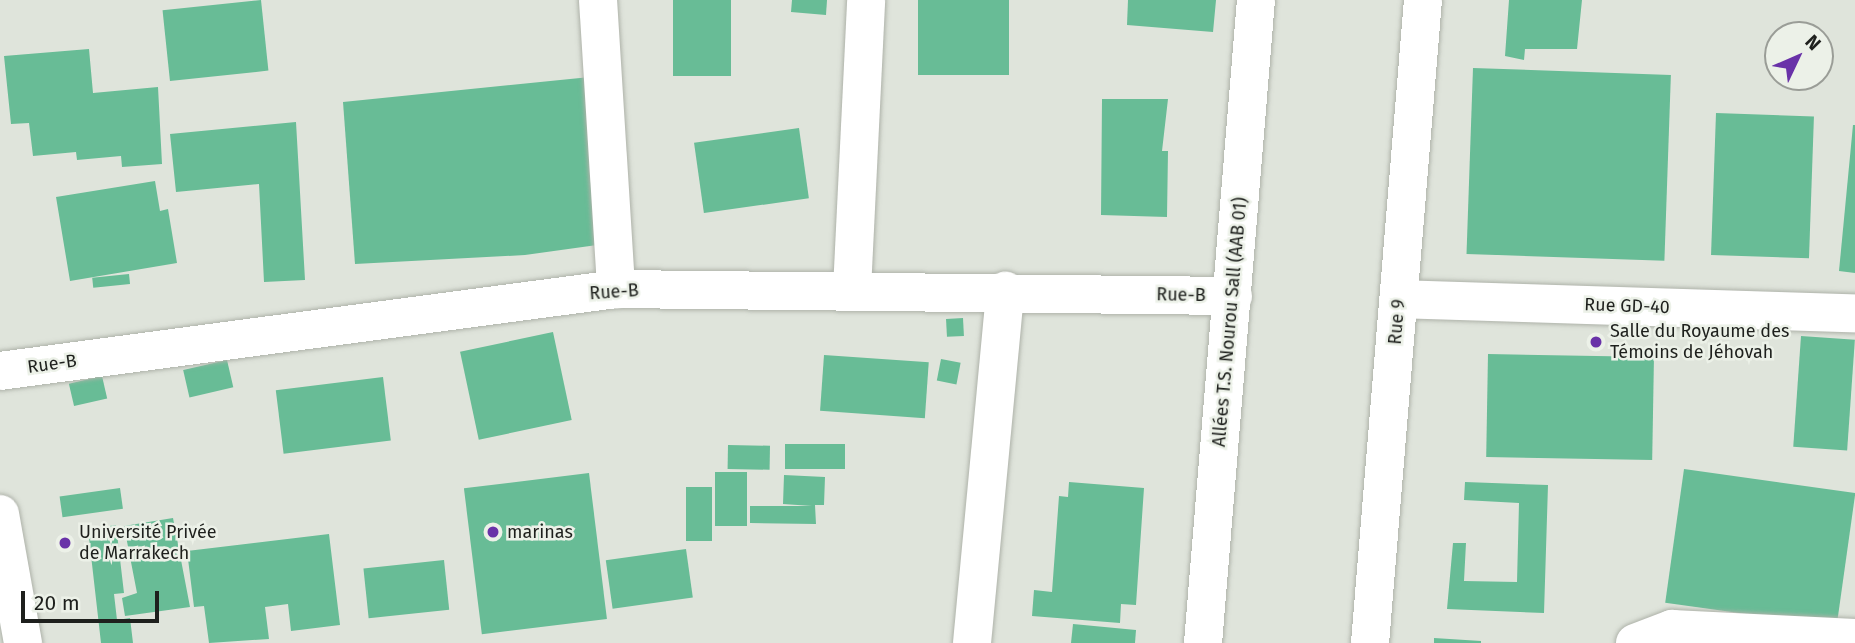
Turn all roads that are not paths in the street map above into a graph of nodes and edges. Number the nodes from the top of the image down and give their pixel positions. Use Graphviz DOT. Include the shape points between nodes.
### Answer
graph roads {
  1 [pos="598,0"];
  2 [pos="866,0"];
  3 [pos="1256,0"];
  4 [pos="1423,0"];
  5 [pos="616,289"];
  6 [pos="852,290"];
  7 [pos="1005,291"];
  8 [pos="1233,296"];
  9 [pos="1399,299"];
  10 [pos="1855,313"];
  11 [pos="0,371"];
  12 [pos="0,514"];
  13 [pos="1855,638"];
  14 [pos="23,643"];
  15 [pos="972,643"];
  16 [pos="1203,643"];
  17 [pos="1370,643"];
  18 [pos="1635,643"];
  1 -- 5 [label="street"];
  2 -- 6 [label="street"];
  3 -- 8 [label="street, Allées T.S. Nourou Sall (AAB 01)"];
  4 -- 9 [label="street, Rue 9"];
  5 -- 6 [label="street, Rue-B"];
  5 -- 11 [label="street, Rue-B"];
  6 -- 7 [label="street, Rue-B"];
  7 -- 8 [label="street, Rue-B"];
  7 -- 15 [label="street"];
  8 -- 16 [label="street, Allées T.S. Nourou Sall (AAB 01)"];
  9 -- 10 [label="street, Rue GD-40"];
  9 -- 17 [label="street, Rue 9"];
  12 -- 14 [label="street"];
  13 -- 18 [label="street" via="1672,629"];
}
